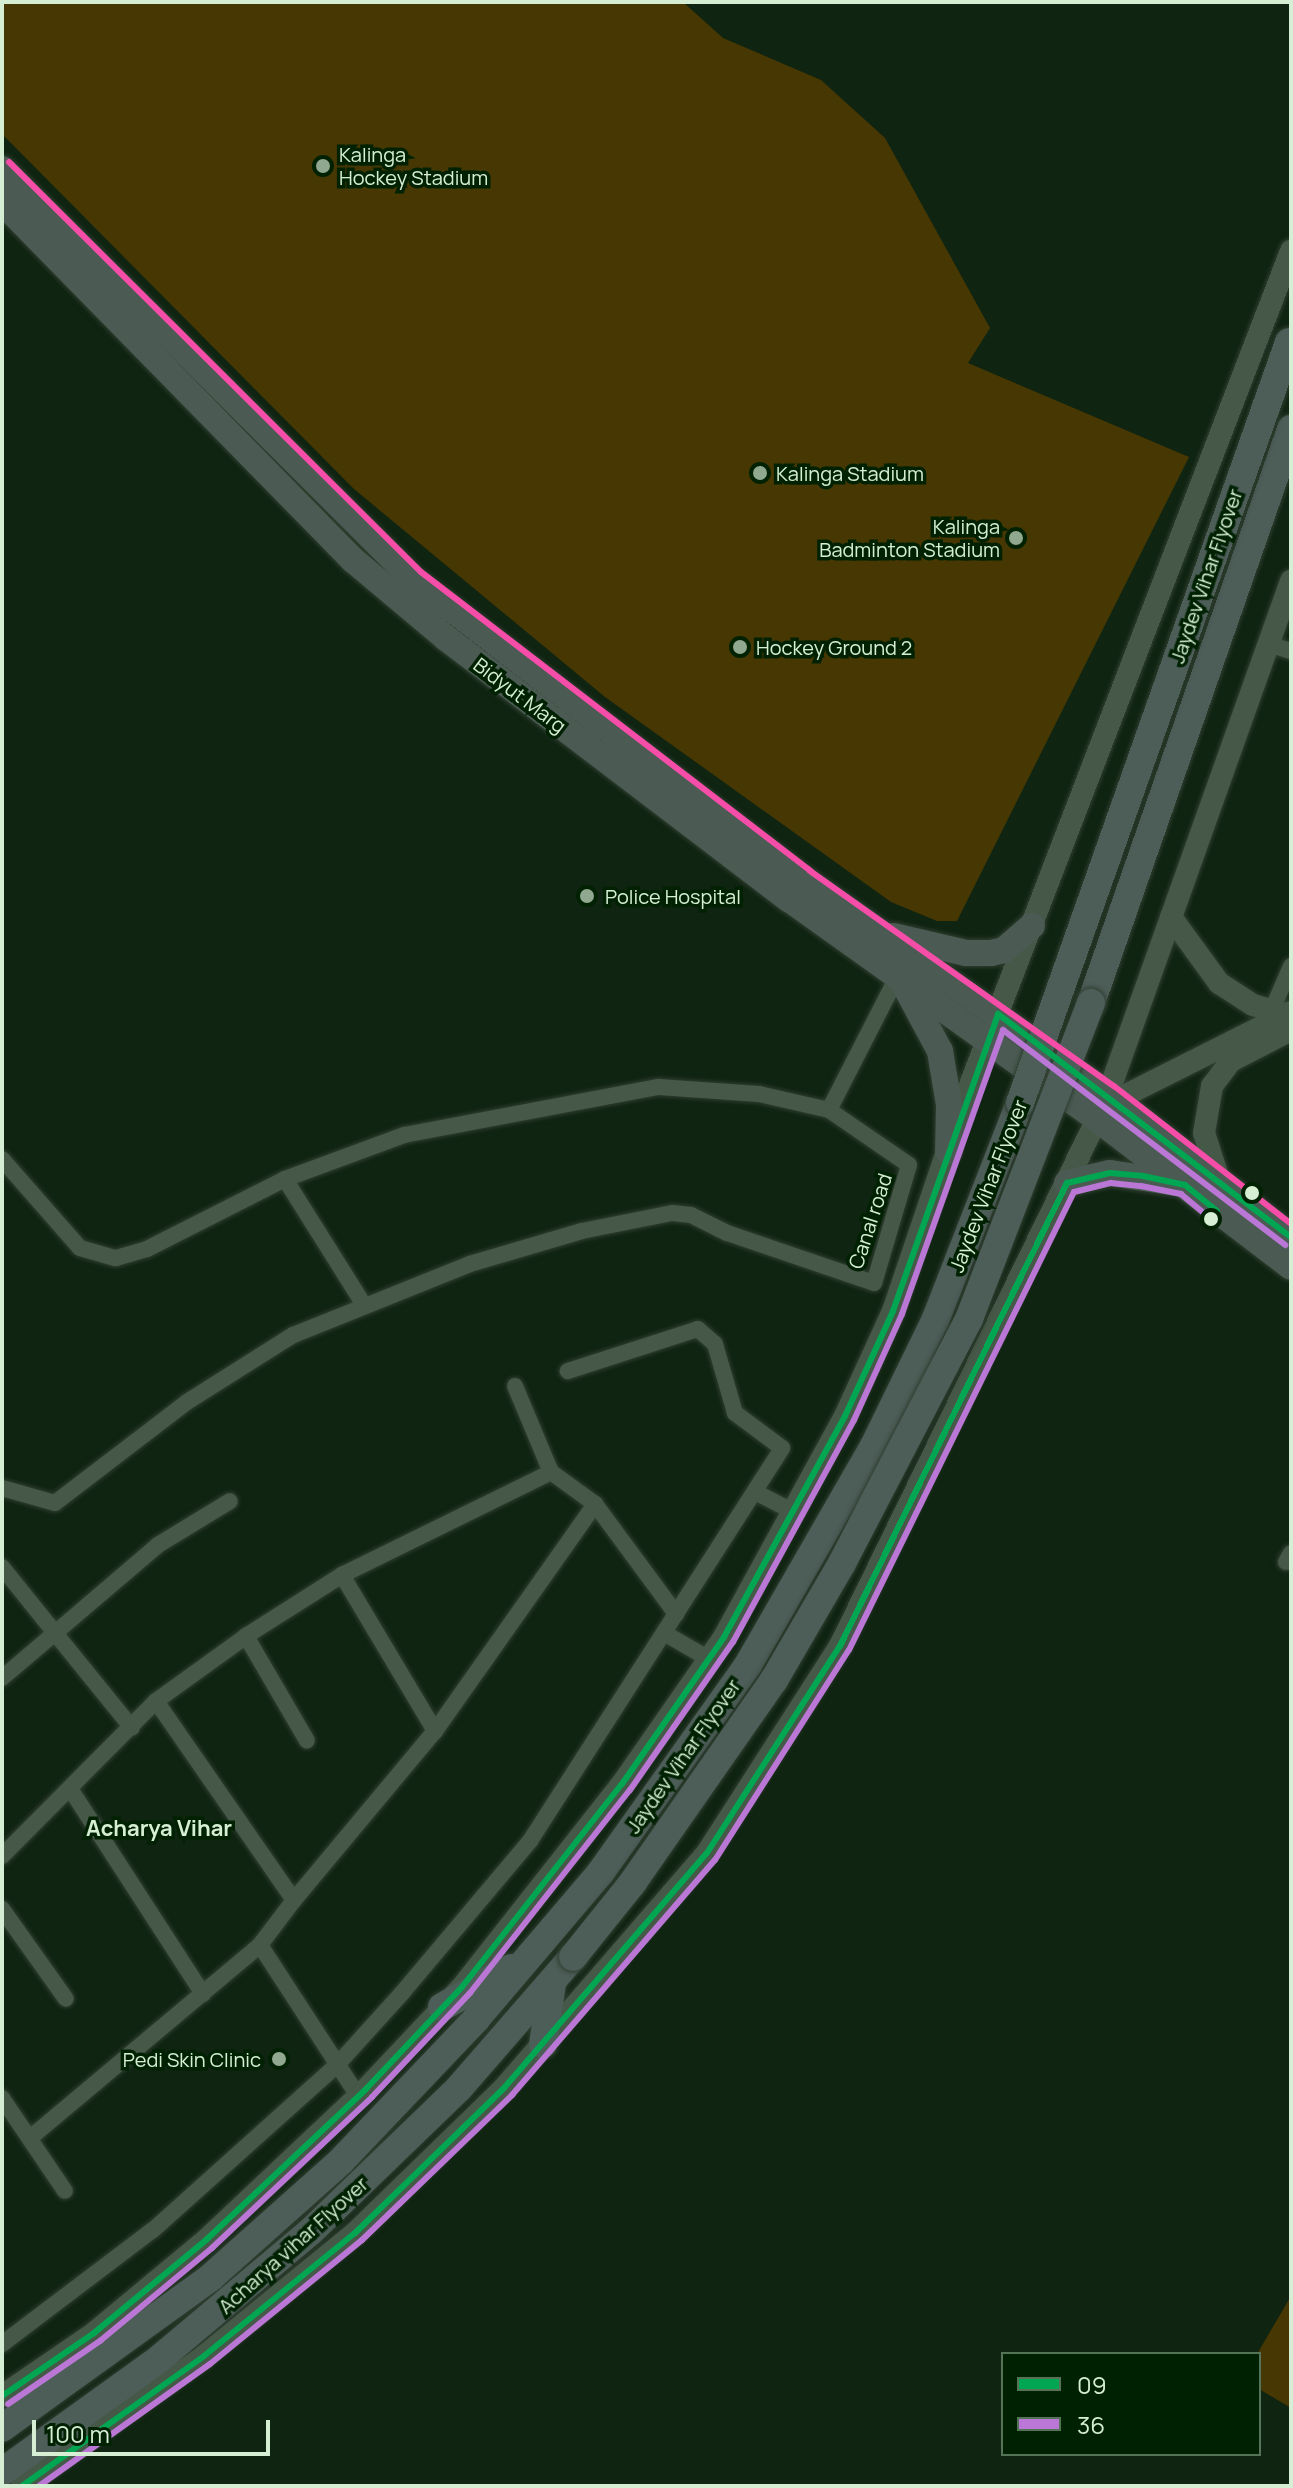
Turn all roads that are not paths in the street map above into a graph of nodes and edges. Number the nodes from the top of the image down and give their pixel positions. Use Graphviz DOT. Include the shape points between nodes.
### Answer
graph roads {
  1 [pos="2,169"];
  2 [pos="2,202"];
  3 [pos="1291,251"];
  4 [pos="1290,339"];
  5 [pos="1291,429"];
  6 [pos="1291,581"];
  7 [pos="1269,644"];
  8 [pos="1291,651"];
  9 [pos="1171,917"];
  10 [pos="1032,926"];
  11 [pos="882,933"];
  12 [pos="1291,966"];
  13 [pos="898,975"];
  14 [pos="998,1014"];
  15 [pos="1285,1016"];
  16 [pos="988,1039"];
  17 [pos="1107,1104"];
  18 [pos="829,1110"];
  19 [pos="948,1151"];
  20 [pos="2,1159"];
  21 [pos="285,1179"];
  22 [pos="1067,1183"];
  23 [pos="1220,1183"];
  24 [pos="1185,1185"];
  25 [pos="1291,1237"];
  26 [pos="1291,1267"];
  27 [pos="364,1305"];
  28 [pos="568,1371"];
  29 [pos="515,1386"];
  30 [pos="551,1472"];
  31 [pos="2,1488"];
  32 [pos="755,1492"];
  33 [pos="230,1501"];
  34 [pos="595,1504"];
  35 [pos="794,1512"];
  36 [pos="2,1567"];
  37 [pos="342,1575"];
  38 [pos="676,1614"];
  39 [pos="55,1633"];
  40 [pos="664,1633"];
  41 [pos="246,1636"];
  42 [pos="709,1659"];
  43 [pos="2,1678"];
  44 [pos="156,1701"];
  45 [pos="132,1728"];
  46 [pos="435,1731"];
  47 [pos="307,1741"];
  48 [pos="71,1790"];
  49 [pos="2,1856"];
  50 [pos="294,1900"];
  51 [pos="2,1909"];
  52 [pos="260,1945"];
  53 [pos="538,1948"];
  54 [pos="552,1983"];
  55 [pos="203,1994"];
  56 [pos="66,1999"];
  57 [pos="442,2007"];
  58 [pos="543,2044"];
  59 [pos="337,2065"];
  60 [pos="358,2096"];
  61 [pos="2,2098"];
  62 [pos="30,2138"];
  63 [pos="65,2191"];
  64 [pos="2,2344"];
  65 [pos="2,2396"];
  66 [pos="2,2428"];
  67 [pos="2,2472"];
  68 [pos="22,2486"];
  1 -- 11 [label="main road, Bidyut Marg" via="414,580"];
  2 -- 13 [label="main road, Bidyut Marg" via="398,599 764,880"];
  3 -- 10 [label="street"];
  4 -- 53 [label="highway, Jaydev Vihar Flyover, bridge" via="1086,927 935,1321 873,1448 748,1665 601,1872"];
  5 -- 54 [label="highway, Jaydev Vihar Flyover, bridge" via="1091,1003 969,1319 774,1680 633,1882"];
  6 -- 7 [label="street"];
  7 -- 8 [label="street"];
  7 -- 9 [label="street"];
  9 -- 15 [label="street" via="1219,983"];
  9 -- 17 [label="street"];
  10 -- 11 [label="main road" via="1004,950 991,953 966,953"];
  10 -- 14 [label="street"];
  11 -- 14 [label="main road, Bidyut Marg"];
  12 -- 15 [label="street"];
  13 -- 16 [label="main road, Bidyut Marg"];
  13 -- 18 [label="street"];
  13 -- 19 [label="main road" via="940,1051 949,1105"];
  14 -- 16 [label="street"];
  14 -- 17 [label="main road, Bidyut Marg"];
  15 -- 17 [label="street"];
  15 -- 23 [label="street" via="1231,1061 1212,1086 1204,1133"];
  16 -- 17 [label="main road, Bidyut Marg"];
  16 -- 19 [label="street"];
  17 -- 22 [label="street"];
  17 -- 23 [label="main road"];
  17 -- 24 [label="main road"];
  18 -- 21 [label="street" via="759,1094 659,1087 404,1135"];
  18 -- 27 [label="street, Canal road" via="909,1165 874,1283 727,1233 691,1215 672,1213 582,1231 484,1260"];
  19 -- 35 [label="street" via="893,1311"];
  20 -- 21 [label="street" via="80,1248 102,1258 147,1249"];
  21 -- 27 [label="street"];
  22 -- 24 [label="main road" via="1110,1173"];
  22 -- 58 [label="street" via="840,1646 707,1853"];
  23 -- 25 [label="main road"];
  24 -- 26 [label="main road"];
  27 -- 31 [label="street" via="293,1335 241,1365 65,1499 45,1504"];
  28 -- 32 [label="street" via="687,1330 708,1333 735,1413 782,1448"];
  29 -- 30 [label="street"];
  30 -- 34 [label="street"];
  30 -- 37 [label="street"];
  32 -- 35 [label="street"];
  32 -- 38 [label="street"];
  33 -- 39 [label="street" via="158,1545"];
  34 -- 38 [label="street"];
  34 -- 46 [label="street"];
  35 -- 42 [label="street"];
  36 -- 39 [label="street"];
  37 -- 41 [label="street"];
  37 -- 46 [label="street"];
  38 -- 40 [label="street"];
  39 -- 43 [label="street"];
  39 -- 45 [label="street"];
  40 -- 42 [label="street"];
  40 -- 59 [label="street" via="530,1841"];
  41 -- 44 [label="street"];
  41 -- 47 [label="street"];
  42 -- 57 [label="street" via="622,1784"];
  44 -- 45 [label="street"];
  44 -- 50 [label="street"];
  45 -- 48 [label="street"];
  46 -- 50 [label="street"];
  48 -- 49 [label="street"];
  48 -- 55 [label="street"];
  50 -- 52 [label="street"];
  51 -- 56 [label="street"];
  52 -- 55 [label="street"];
  52 -- 59 [label="street"];
  53 -- 57 [label="highway"];
  53 -- 66 [label="highway, Acharya vihar Flyover" via="384,2121 289,2209 148,2326"];
  54 -- 58 [label="highway"];
  54 -- 67 [label="highway, Acharya vihar Flyover" via="362,2185 232,2301"];
  55 -- 62 [label="street"];
  57 -- 60 [label="street"];
  58 -- 68 [label="street" via="355,2233 204,2356"];
  59 -- 60 [label="street"];
  59 -- 64 [label="street" via="153,2230"];
  60 -- 65 [label="street" via="206,2240 94,2333"];
  61 -- 62 [label="street"];
  62 -- 63 [label="street"];
}
